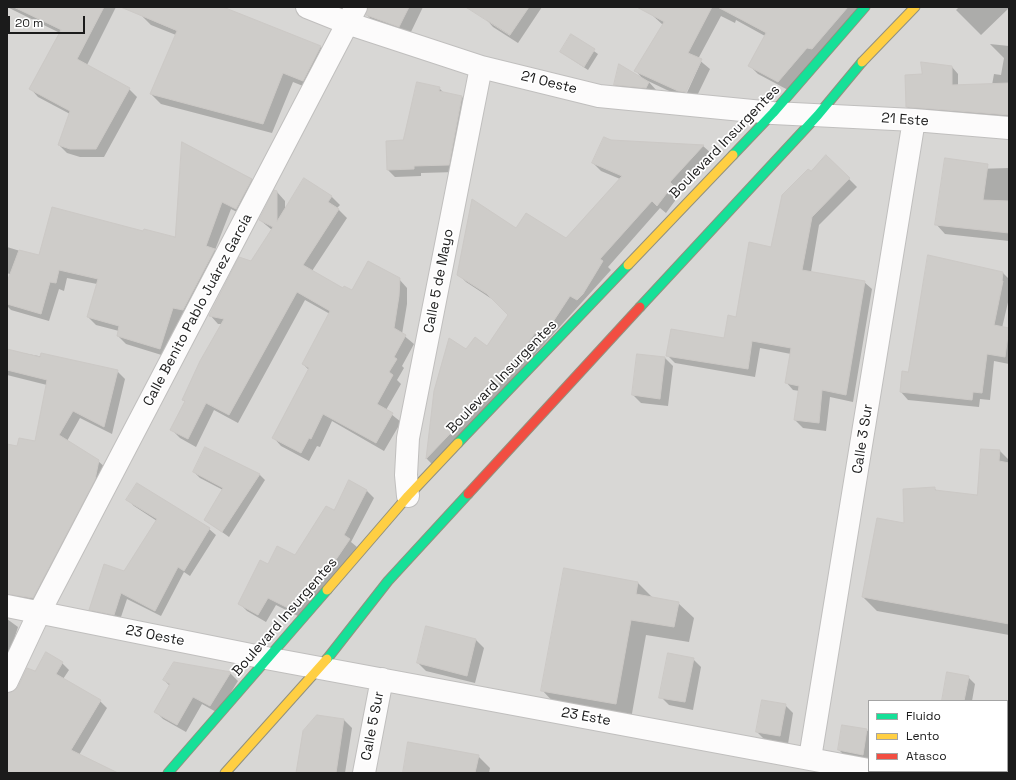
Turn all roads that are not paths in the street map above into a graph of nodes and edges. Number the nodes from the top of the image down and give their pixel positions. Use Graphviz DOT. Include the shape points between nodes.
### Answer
graph roads {
  1 [pos="307,7"];
  2 [pos="865,7"];
  3 [pos="915,7"];
  4 [pos="352,15"];
  5 [pos="481,67"];
  6 [pos="774,113"];
  7 [pos="809,115"];
  8 [pos="914,120"];
  9 [pos="1009,128"];
  10 [pos="408,496"];
  11 [pos="7,606"];
  12 [pos="39,613"];
  13 [pos="266,658"];
  14 [pos="312,666"];
  15 [pos="382,679"];
  16 [pos="7,681"];
  17 [pos="810,758"];
  18 [pos="868,770"];
  19 [pos="168,773"];
  20 [pos="225,773"];
  21 [pos="364,773"];
  1 -- 4 [label="street, 21 Oeste"];
  2 -- 6 [label="main road, Boulevard Insurgentes"];
  3 -- 7 [label="main road"];
  4 -- 5 [label="street, 21 Oeste"];
  4 -- 12 [label="street, Calle Benito Pablo Juárez García"];
  5 -- 6 [label="street, 21 Oeste" via="598,96"];
  5 -- 10 [label="street, Calle 5 de Mayo" via="408,438"];
  6 -- 7 [label="street, 21 Oeste"];
  6 -- 10 [label="main road, Boulevard Insurgentes"];
  7 -- 8 [label="street, 21 Este"];
  7 -- 14 [label="main road" via="767,168"];
  8 -- 9 [label="street, 21 Este"];
  8 -- 17 [label="street, Calle 3 Sur"];
  10 -- 13 [label="main road, Boulevard Insurgentes"];
  11 -- 12 [label="street, 23 Oeste"];
  12 -- 13 [label="street, 23 Oeste"];
  12 -- 16 [label="street, Calle Benito Pablo Juárez García"];
  13 -- 14 [label="street, 23 Oeste"];
  13 -- 19 [label="main road, Boulevard Insurgentes"];
  14 -- 15 [label="street, 23 Este"];
  14 -- 20 [label="main road"];
  15 -- 17 [label="street, 23 Este"];
  15 -- 21 [label="street, Calle 5 Sur"];
  17 -- 18 [label="street, 23 Este"];
}
